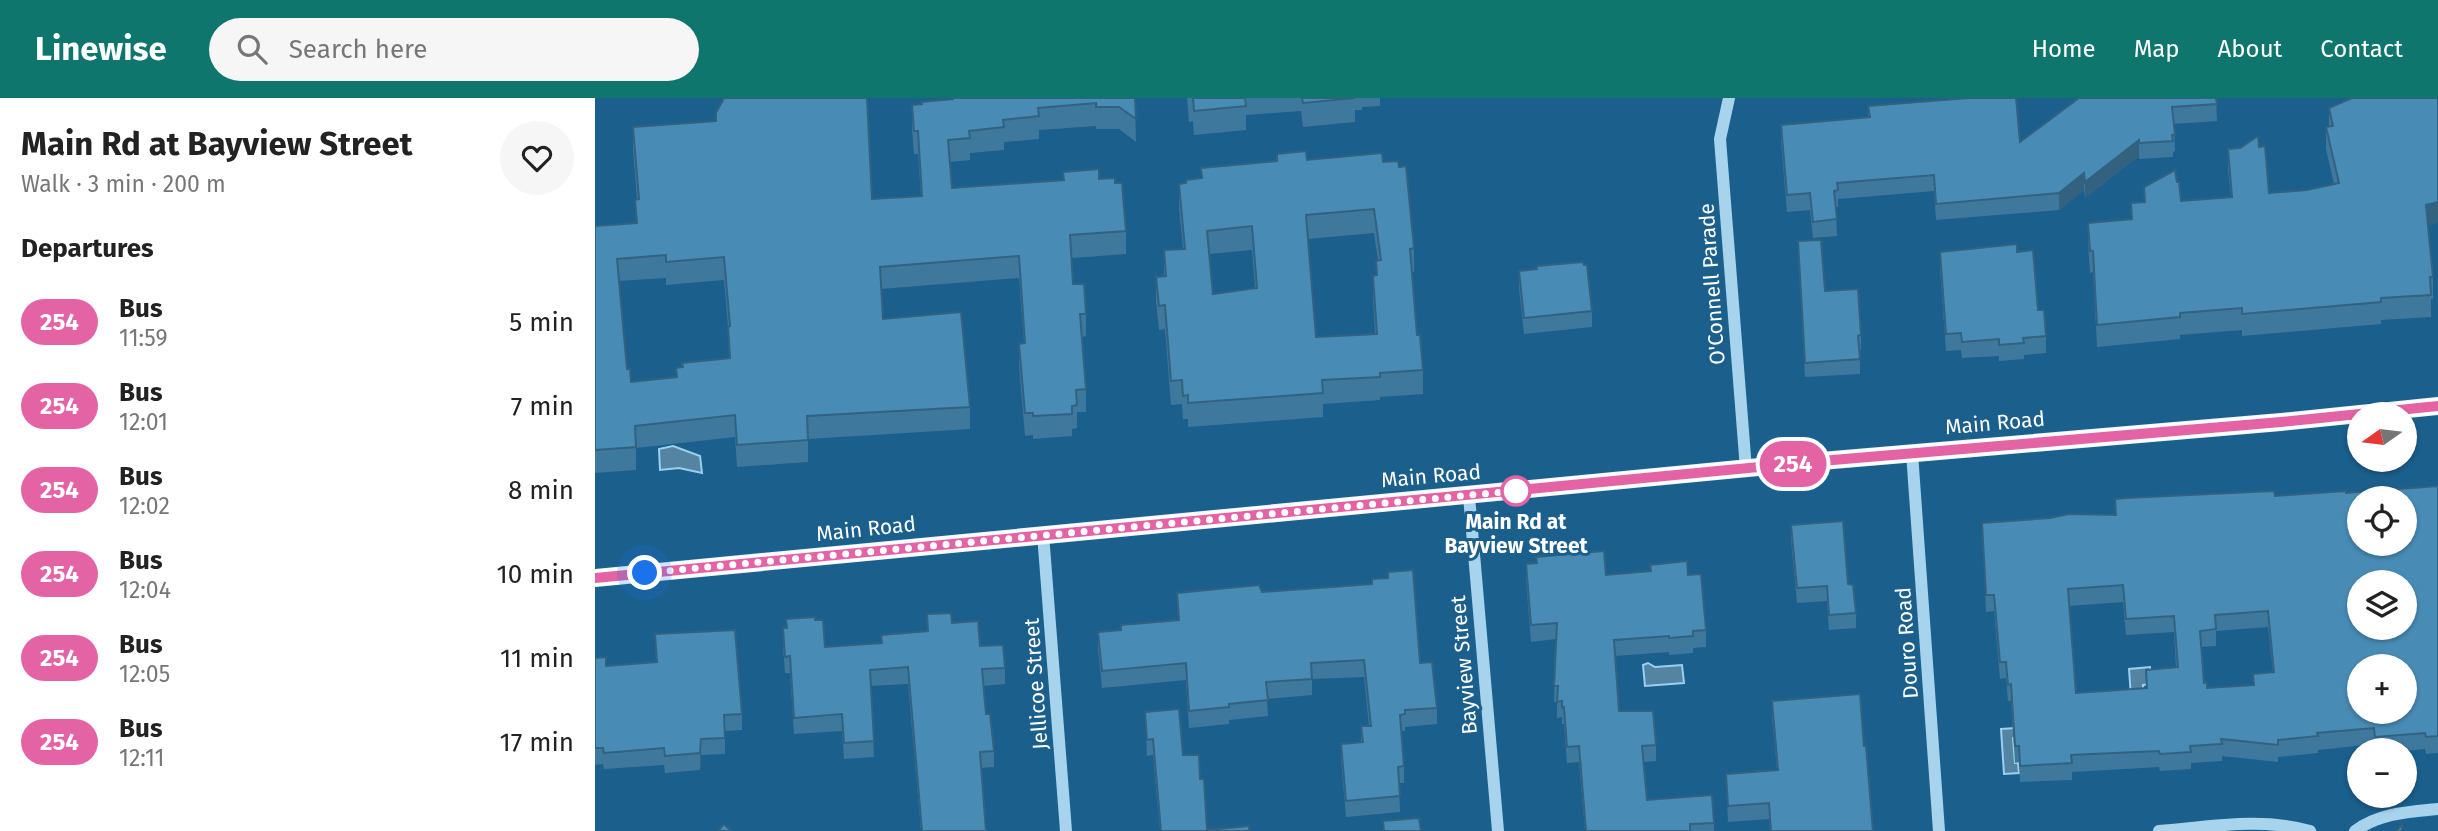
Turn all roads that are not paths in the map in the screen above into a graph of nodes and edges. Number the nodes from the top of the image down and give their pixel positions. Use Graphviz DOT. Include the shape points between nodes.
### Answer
graph roads {
  1 [pos="1729,98"];
  2 [pos="2438,406"];
  3 [pos="1912,453"];
  4 [pos="1746,469"];
  5 [pos="1469,496"];
  6 [pos="1043,534"];
  7 [pos="595,578"];
  8 [pos="2438,809"];
  9 [pos="1066,831"];
  10 [pos="1497,831"];
  11 [pos="1939,831"];
  12 [pos="2159,831"];
  13 [pos="2310,831"];
  14 [pos="2355,831"];
  1 -- 4 [label="street, O'Connell Parade" via="1720,139"];
  2 -- 3 [label="main road, Main Road"];
  3 -- 4 [label="main road, Main Road"];
  3 -- 11 [label="street, Douro Road"];
  4 -- 5 [label="main road, Main Road"];
  5 -- 6 [label="main road, Main Road"];
  5 -- 10 [label="street, Bayview Street"];
  6 -- 7 [label="main road, Main Road"];
  6 -- 9 [label="street, Jellicoe Street"];
  8 -- 14 [label="street" via="2371,819"];
  12 -- 13 [label="street" via="2265,823"];
}
